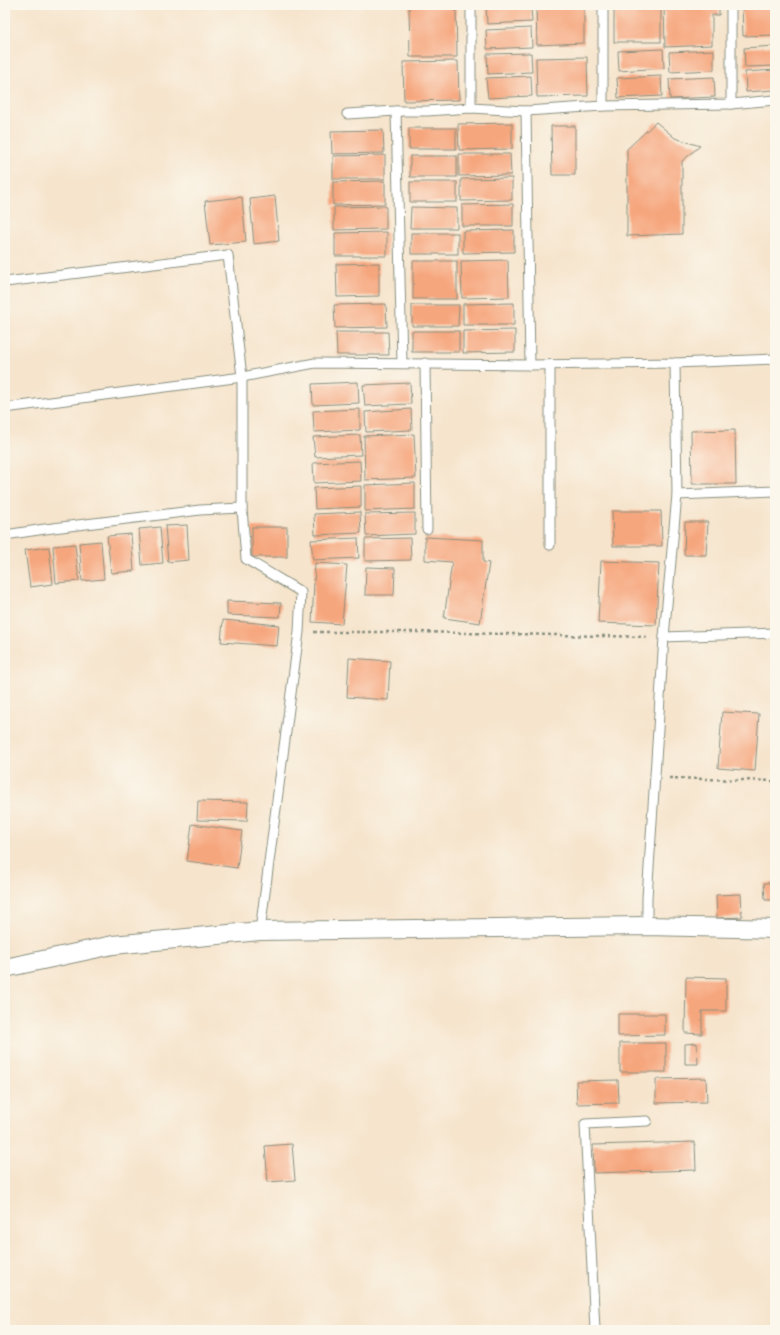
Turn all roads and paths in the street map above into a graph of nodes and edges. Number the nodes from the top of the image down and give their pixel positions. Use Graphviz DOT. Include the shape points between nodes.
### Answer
graph roads {
  1 [pos="471,5"];
  2 [pos="602,5"];
  3 [pos="731,5"];
  4 [pos="775,100"];
  5 [pos="731,104"];
  6 [pos="602,106"];
  7 [pos="471,108"];
  8 [pos="396,111"];
  9 [pos="526,111"];
  10 [pos="347,114"];
  11 [pos="5,282"];
  12 [pos="775,359"];
  13 [pos="402,363"];
  14 [pos="425,363"];
  15 [pos="675,363"];
  16 [pos="530,365"];
  17 [pos="550,365"];
  18 [pos="242,377"];
  19 [pos="5,408"];
  20 [pos="775,491"];
  21 [pos="677,495"];
  22 [pos="242,508"];
  23 [pos="427,529"];
  24 [pos="5,535"];
  25 [pos="550,545"];
  26 [pos="299,632"];
  27 [pos="775,632"];
  28 [pos="664,637"];
  29 [pos="655,777"];
  30 [pos="775,780"];
  31 [pos="647,926"];
  32 [pos="775,929"];
  33 [pos="260,931"];
  34 [pos="5,968"];
  35 [pos="647,1121"];
  36 [pos="595,1330"];
  1 -- 7 [label="lane"];
  2 -- 6 [label="lane"];
  3 -- 5 [label="lane"];
  4 -- 5 [label="lane"];
  5 -- 6 [label="lane"];
  6 -- 9 [label="lane"];
  7 -- 8 [label="lane"];
  7 -- 9 [label="lane"];
  8 -- 10 [label="lane"];
  8 -- 13 [label="lane"];
  9 -- 16 [label="lane"];
  11 -- 18 [label="lane" via="228,255"];
  12 -- 15 [label="lane"];
  13 -- 14 [label="lane"];
  13 -- 18 [label="lane" via="315,363"];
  14 -- 16 [label="lane"];
  14 -- 23 [label="lane"];
  15 -- 17 [label="lane"];
  15 -- 21 [label="lane"];
  16 -- 17 [label="lane"];
  17 -- 25 [label="lane"];
  18 -- 19 [label="lane"];
  18 -- 22 [label="lane"];
  20 -- 21 [label="lane"];
  21 -- 28 [label="lane"];
  22 -- 24 [label="lane" via="200,510"];
  22 -- 26 [label="lane" via="246,559 301,592"];
  26 -- 28 [label="path"];
  26 -- 33 [label="lane"];
  27 -- 28 [label="lane"];
  28 -- 29 [label="lane"];
  29 -- 30 [label="path"];
  29 -- 31 [label="lane"];
  31 -- 32 [label="street"];
  31 -- 33 [label="street"];
  33 -- 34 [label="street" via="113,945"];
  35 -- 36 [label="lane" via="585,1124"];
}
